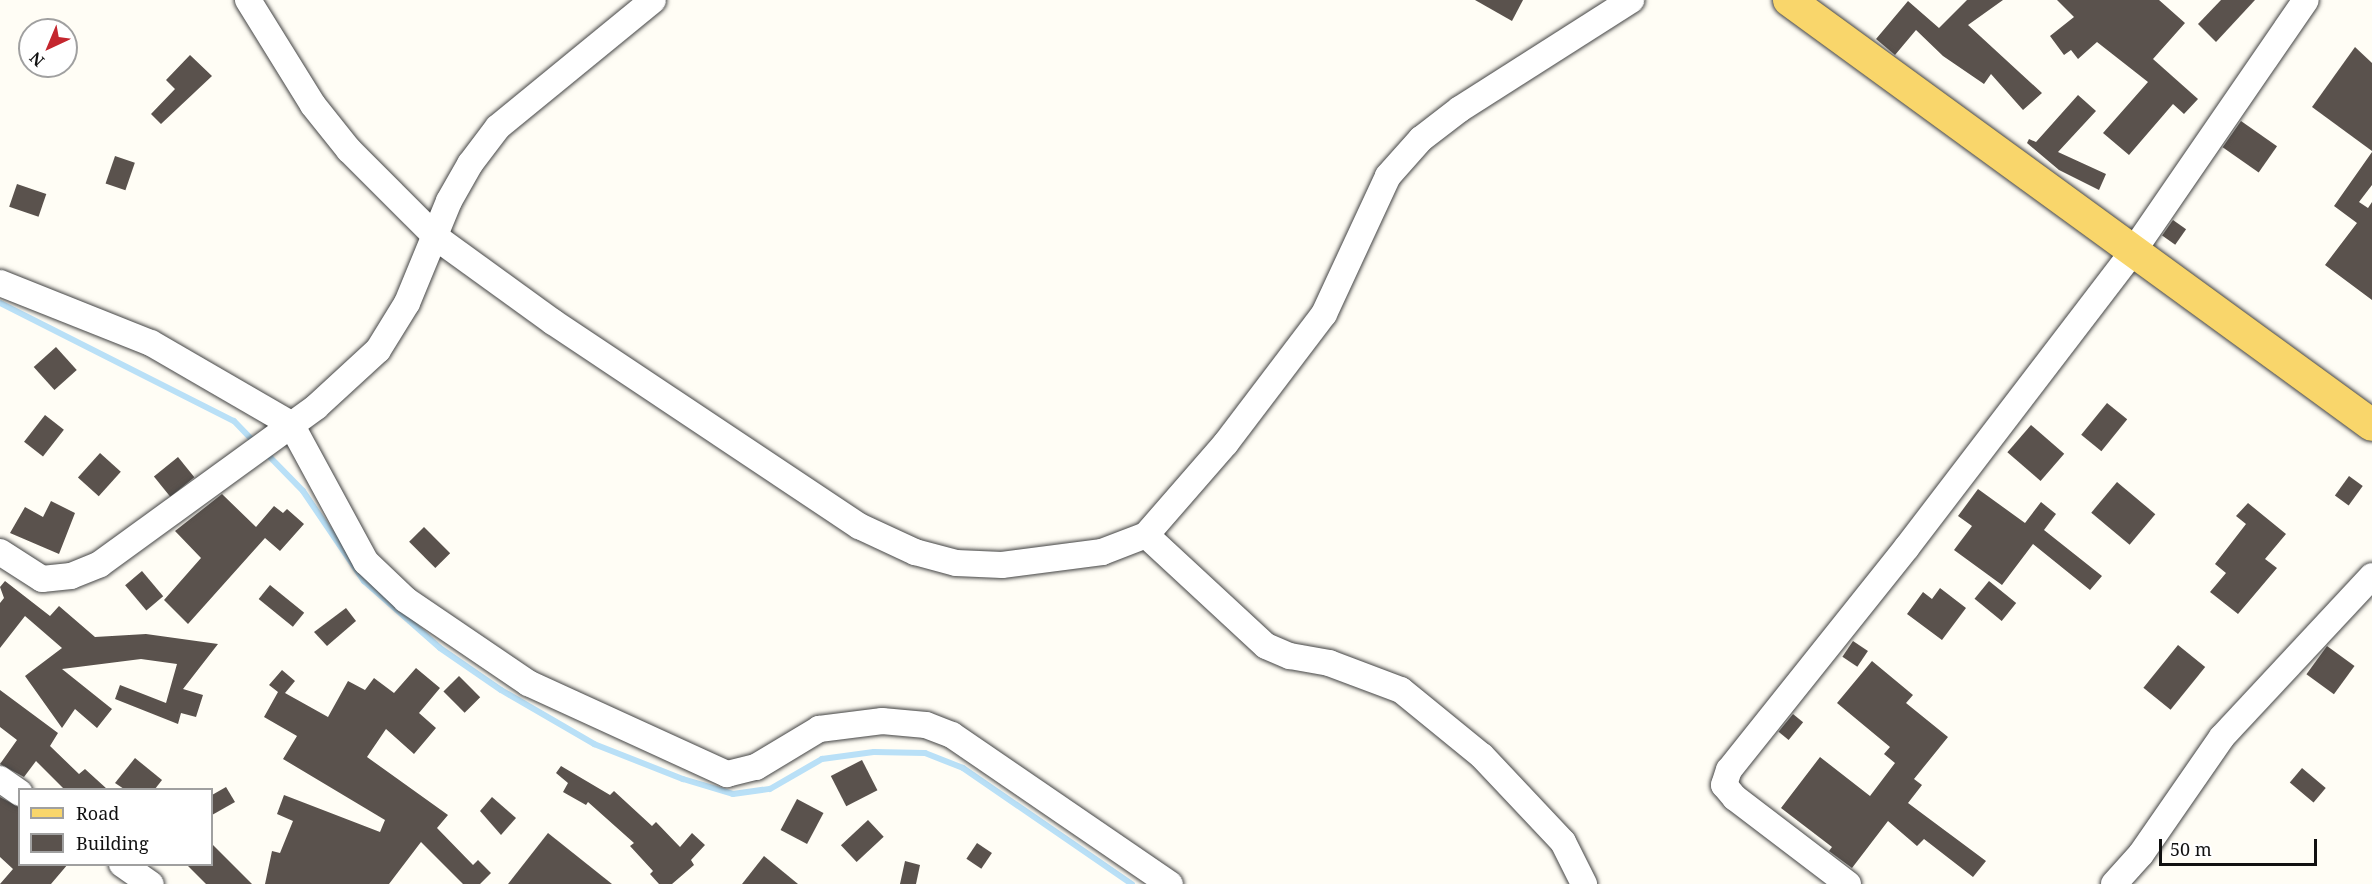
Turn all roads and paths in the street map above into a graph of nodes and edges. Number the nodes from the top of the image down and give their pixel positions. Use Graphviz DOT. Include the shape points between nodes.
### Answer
graph roads {
  1 [pos="248,0"];
  2 [pos="653,0"];
  3 [pos="1631,0"];
  4 [pos="1789,0"];
  5 [pos="2306,0"];
  6 [pos="437,238"];
  7 [pos="2134,250"];
  8 [pos="0,283"];
  9 [pos="2372,425"];
  10 [pos="272,439"];
  11 [pos="1146,535"];
  12 [pos="0,552"];
  13 [pos="2372,576"];
  14 [pos="0,779"];
  15 [pos="18,792"];
  16 [pos="125,866"];
  17 [pos="151,884"];
  18 [pos="1170,884"];
  19 [pos="1584,884"];
  20 [pos="1848,884"];
  21 [pos="2114,884"];
  1 -- 6 [label="street" via="307,96 342,141"];
  2 -- 6 [label="street" via="498,127 449,201"];
  3 -- 11 [label="street" via="1460,109 1421,139 1388,176 1324,314 1226,443"];
  4 -- 7 [label="main road"];
  5 -- 7 [label="street"];
  6 -- 10 [label="street" via="407,303 378,350 316,407"];
  6 -- 11 [label="street" via="553,322 814,497 859,526 915,552 956,563 1002,565 1102,552"];
  7 -- 9 [label="main road"];
  7 -- 20 [label="street" via="1915,537 1729,770 1724,785 1736,798"];
  8 -- 10 [label="street" via="151,343"];
  10 -- 12 [label="street" via="100,564 71,576 42,579"];
  10 -- 18 [label="street" via="366,562 406,600 528,683 727,774 756,767 819,729 882,721 926,725 952,735"];
  11 -- 19 [label="street" via="1266,646 1290,656 1329,663 1401,690 1482,756 1563,842"];
  13 -- 21 [label="street" via="2222,737 2141,854"];
  14 -- 15 [label="street"];
  16 -- 17 [label="street"];
}
